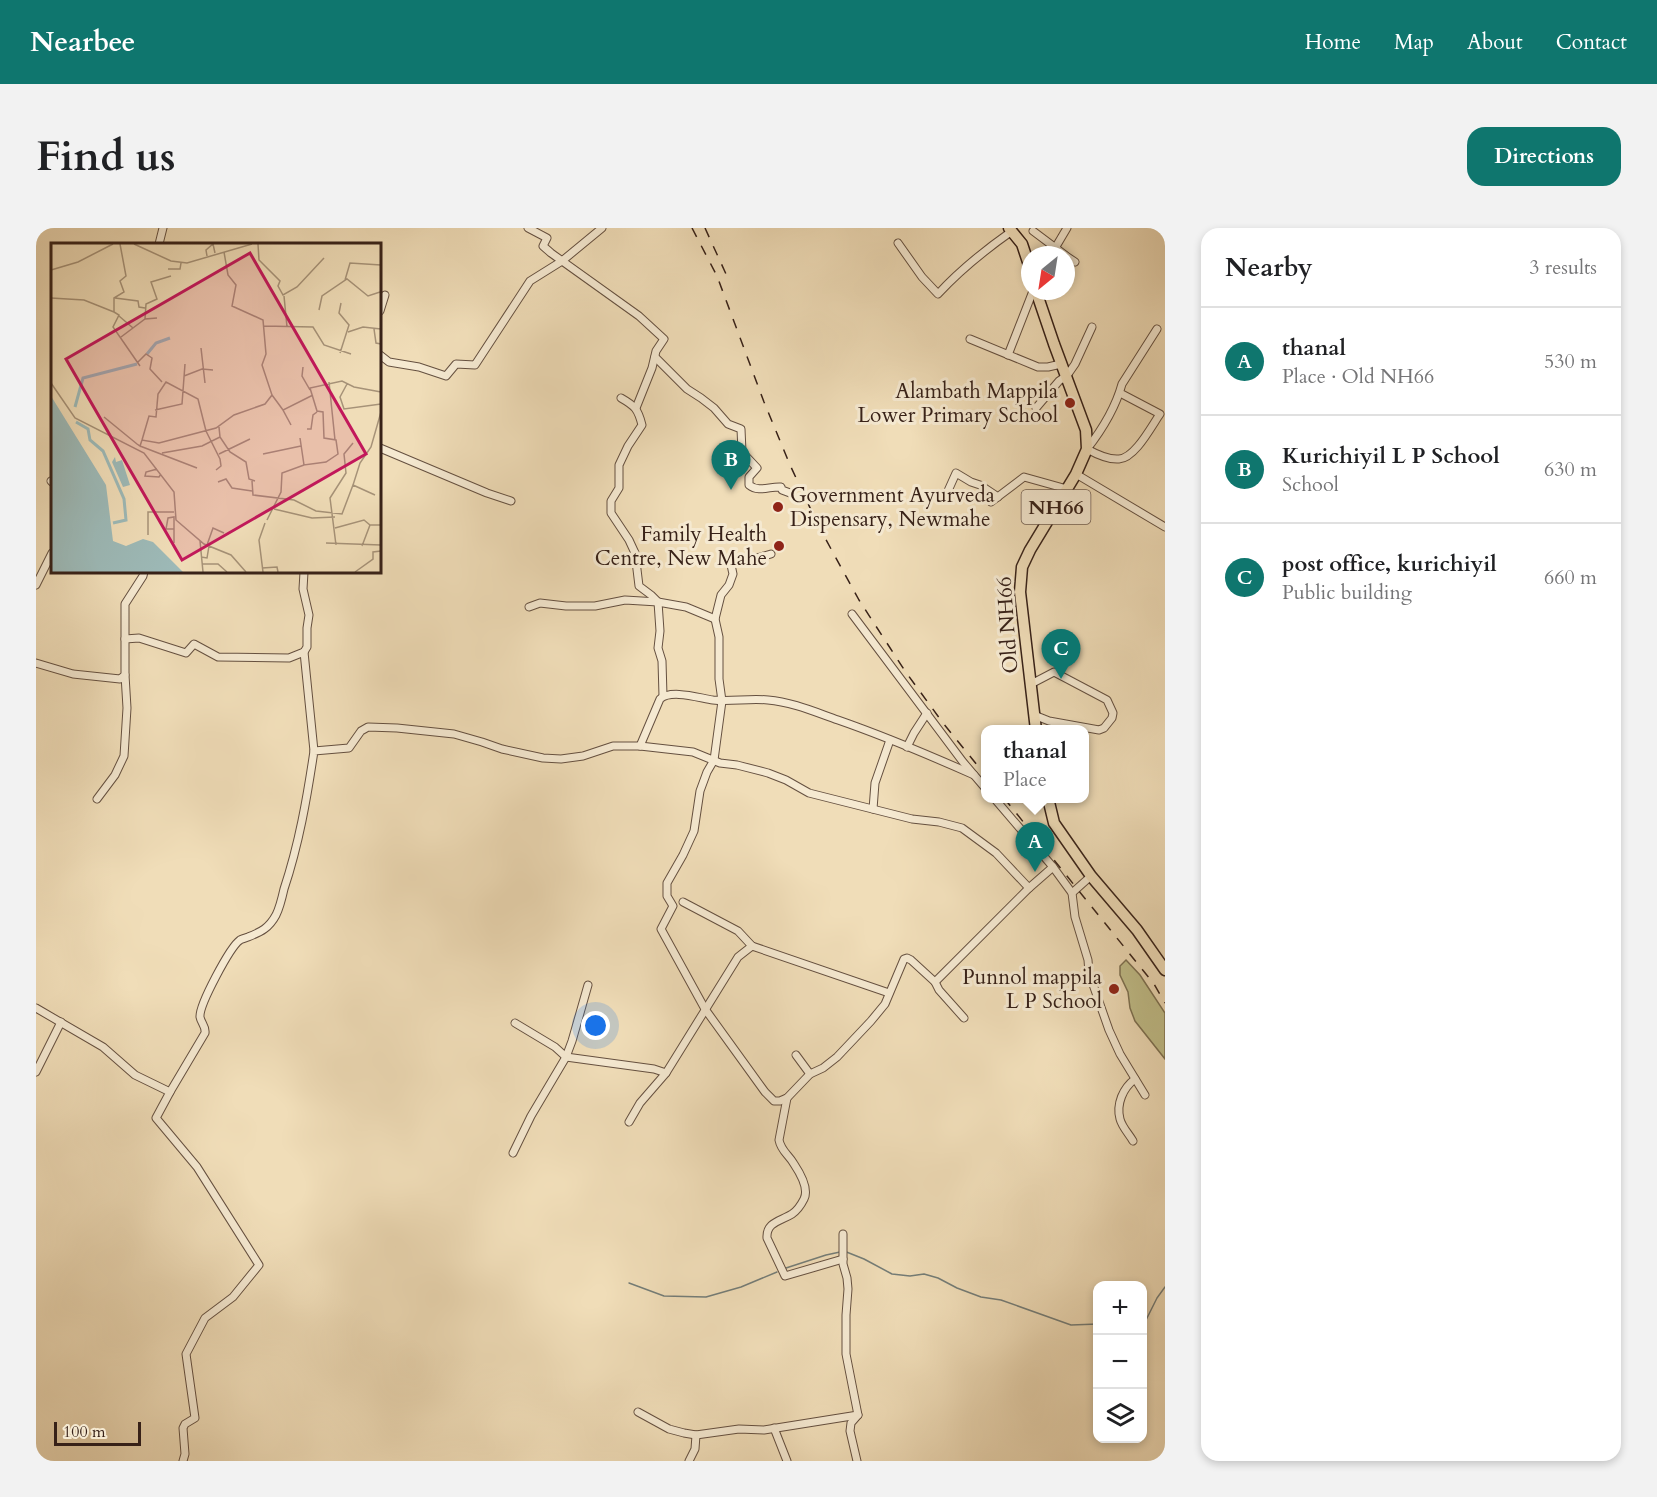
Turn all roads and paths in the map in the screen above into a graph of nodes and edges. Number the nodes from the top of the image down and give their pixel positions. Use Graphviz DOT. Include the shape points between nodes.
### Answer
graph roads {
  1 [pos="163,228"];
  2 [pos="528,228"];
  3 [pos="602,228"];
  4 [pos="1067,228"];
  5 [pos="1011,229"];
  6 [pos="1034,231"];
  7 [pos="159,243"];
  8 [pos="898,243"];
  9 [pos="1024,246"];
  10 [pos="1048,246"];
  11 [pos="1057,246"];
  12 [pos="562,261"];
  13 [pos="385,295"];
  14 [pos="1030,300"];
  15 [pos="1037,300"];
  16 [pos="381,307"];
  17 [pos="1092,327"];
  18 [pos="1157,329"];
  19 [pos="970,339"];
  20 [pos="1008,355"];
  21 [pos="381,356"];
  22 [pos="655,357"];
  23 [pos="1062,364"];
  24 [pos="1066,376"];
  25 [pos="1120,393"];
  26 [pos="621,398"];
  27 [pos="636,408"];
  28 [pos="1036,408"];
  29 [pos="381,448"];
  30 [pos="1087,449"];
  31 [pos="1076,474"];
  32 [pos="1067,489"];
  33 [pos="790,493"];
  34 [pos="947,494"];
  35 [pos="998,497"];
  36 [pos="511,501"];
  37 [pos="991,502"];
  38 [pos="1165,527"];
  39 [pos="771,554"];
  40 [pos="51,555"];
  41 [pos="144,573"];
  42 [pos="304,573"];
  43 [pos="36,585"];
  44 [pos="658,602"];
  45 [pos="529,607"];
  46 [pos="852,614"];
  47 [pos="715,620"];
  48 [pos="125,639"];
  49 [pos="304,652"];
  50 [pos="36,663"];
  51 [pos="125,675"];
  52 [pos="1031,684"];
  53 [pos="663,696"];
  54 [pos="722,701"];
  55 [pos="927,713"];
  56 [pos="1034,715"];
  57 [pos="1035,725"];
  58 [pos="1071,725"];
  59 [pos="1089,728"];
  60 [pos="890,740"];
  61 [pos="640,746"];
  62 [pos="907,747"];
  63 [pos="314,751"];
  64 [pos="714,760"];
  65 [pos="974,775"];
  66 [pos="981,783"];
  67 [pos="97,799"];
  68 [pos="998,803"];
  69 [pos="1049,803"];
  70 [pos="873,809"];
  71 [pos="1053,867"];
  72 [pos="1091,876"];
  73 [pos="1029,888"];
  74 [pos="1072,893"];
  75 [pos="683,902"];
  76 [pos="752,946"];
  77 [pos="1165,970"];
  78 [pos="935,982"];
  79 [pos="588,985"];
  80 [pos="889,993"];
  81 [pos="36,1008"];
  82 [pos="705,1009"];
  83 [pos="964,1018"];
  84 [pos="61,1022"];
  85 [pos="515,1023"];
  86 [pos="796,1055"];
  87 [pos="566,1057"];
  88 [pos="36,1072"];
  89 [pos="666,1073"];
  90 [pos="810,1074"];
  91 [pos="1135,1079"];
  92 [pos="170,1092"];
  93 [pos="1145,1095"];
  94 [pos="786,1098"];
  95 [pos="629,1122"];
  96 [pos="1133,1141"];
  97 [pos="513,1153"];
  98 [pos="843,1234"];
  99 [pos="843,1254"];
  100 [pos="638,1412"];
  101 [pos="858,1415"];
  102 [pos="774,1428"];
  103 [pos="696,1435"];
  104 [pos="183,1461"];
  105 [pos="689,1461"];
  106 [pos="787,1461"];
  107 [pos="857,1461"];
  1 -- 7 [label="street"];
  2 -- 12 [label="street" via="547,238 543,246"];
  3 -- 12 [label="street"];
  4 -- 11 [label="street"];
  5 -- 8 [label="street" via="957,273 938,294"];
  5 -- 9 [label="main road"];
  6 -- 10 [label="street"];
  12 -- 21 [label="street" via="530,281 475,365 456,364 446,376 419,366 389,362"];
  12 -- 22 [label="street" via="639,316 664,339"];
  13 -- 16 [label="street"];
  14 -- 20 [label="street"];
  15 -- 23 [label="main road"];
  17 -- 24 [label="street"];
  18 -- 25 [label="street"];
  19 -- 20 [label="street"];
  20 -- 23 [label="street" via="1038,367"];
  22 -- 27 [label="street"];
  22 -- 33 [label="street" via="728,424 741,429 742,452 757,468 749,477 749,485 759,489 781,487"];
  23 -- 24 [label="main road"];
  24 -- 28 [label="street"];
  24 -- 30 [label="main road" via="1086,430"];
  25 -- 30 [label="street"];
  25 -- 30 [label="street" via="1160,414 1126,457 1110,459"];
  26 -- 27 [label="street"];
  27 -- 44 [label="street" via="642,425 619,465 619,488 611,501 611,513 635,553 639,586"];
  29 -- 36 [label="street"];
  30 -- 31 [label="main road, Old NH66 / NH66"];
  31 -- 32 [label="main road, Old NH66 / NH66"];
  31 -- 38 [label="street"];
  32 -- 35 [label="street" via="1024,477"];
  32 -- 52 [label="main road, Old NH66 / NH66" via="1022,567 1020,592"];
  34 -- 35 [label="street" via="956,473"];
  35 -- 37 [label="street"];
  39 -- 47 [label="street" via="736,560 731,565 733,574 721,595"];
  40 -- 43 [label="street"];
  41 -- 48 [label="street" via="125,603"];
  42 -- 49 [label="street" via="309,615"];
  44 -- 45 [label="street" via="625,600 595,606 540,603"];
  44 -- 47 [label="street" via="686,606"];
  44 -- 53 [label="street"];
  46 -- 55 [label="street"];
  47 -- 54 [label="street"];
  48 -- 49 [label="street" via="139,638 186,653 194,644 227,658 289,658"];
  48 -- 51 [label="street"];
  49 -- 63 [label="street"];
  50 -- 51 [label="street" via="74,674 120,679"];
  51 -- 67 [label="street" via="124,756"];
  52 -- 56 [label="main road, Old NH66 / NH66"];
  52 -- 59 [label="street" via="1054,672 1107,700 1112,718 1104,728"];
  53 -- 54 [label="street"];
  53 -- 61 [label="street"];
  54 -- 60 [label="street" via="769,700 802,707"];
  54 -- 64 [label="street"];
  55 -- 62 [label="street"];
  55 -- 65 [label="street"];
  56 -- 57 [label="main road, Old NH66 / NH66"];
  56 -- 58 [label="street"];
  60 -- 62 [label="street"];
  60 -- 70 [label="street" via="875,783"];
  61 -- 63 [label="street" via="613,747 561,759 543,758 454,734 368,727 349,748"];
  61 -- 64 [label="street" via="693,752"];
  62 -- 65 [label="street"];
  63 -- 92 [label="street" via="306,805 277,914 262,932 240,940 230,952 201,1012 205,1033"];
  64 -- 70 [label="street" via="768,773 809,793"];
  64 -- 82 [label="street" via="699,791 693,831 667,883 666,896 673,906 661,929"];
  65 -- 66 [label="street"];
  68 -- 71 [label="street"];
  69 -- 72 [label="main road" via="1054,823"];
  70 -- 73 [label="street" via="962,828 996,853"];
  71 -- 73 [label="street"];
  71 -- 74 [label="street"];
  72 -- 74 [label="street"];
  72 -- 77 [label="main road"];
  73 -- 78 [label="street"];
  74 -- 91 [label="street" via="1096,993 1109,1030"];
  75 -- 76 [label="street" via="738,931"];
  76 -- 80 [label="street"];
  76 -- 82 [label="street" via="738,957"];
  78 -- 80 [label="street" via="907,958"];
  78 -- 83 [label="street"];
  79 -- 87 [label="street"];
  80 -- 90 [label="street" via="885,1004 852,1042 823,1068"];
  81 -- 84 [label="street"];
  82 -- 89 [label="street"];
  82 -- 94 [label="street" via="769,1096 774,1101"];
  84 -- 88 [label="street"];
  84 -- 92 [label="street" via="104,1047 135,1075"];
  85 -- 87 [label="street"];
  86 -- 90 [label="street"];
  87 -- 89 [label="street"];
  87 -- 97 [label="street"];
  89 -- 95 [label="street"];
  90 -- 94 [label="street"];
  91 -- 93 [label="street"];
  91 -- 96 [label="street" via="1124,1090 1119,1103 1119,1117"];
  92 -- 104 [label="street" via="156,1118 196,1167 259,1264 233,1297 205,1318 186,1354 195,1418 183,1428"];
  94 -- 99 [label="street" via="778,1140 794,1163 806,1195 794,1214 769,1226 767,1238 785,1276"];
  98 -- 99 [label="street"];
  99 -- 101 [label="street" via="848,1289 846,1354"];
  100 -- 103 [label="street" via="669,1429"];
  101 -- 102 [label="street"];
  101 -- 107 [label="street" via="849,1431"];
  102 -- 103 [label="street"];
  102 -- 106 [label="street"];
  103 -- 105 [label="street"];
}
